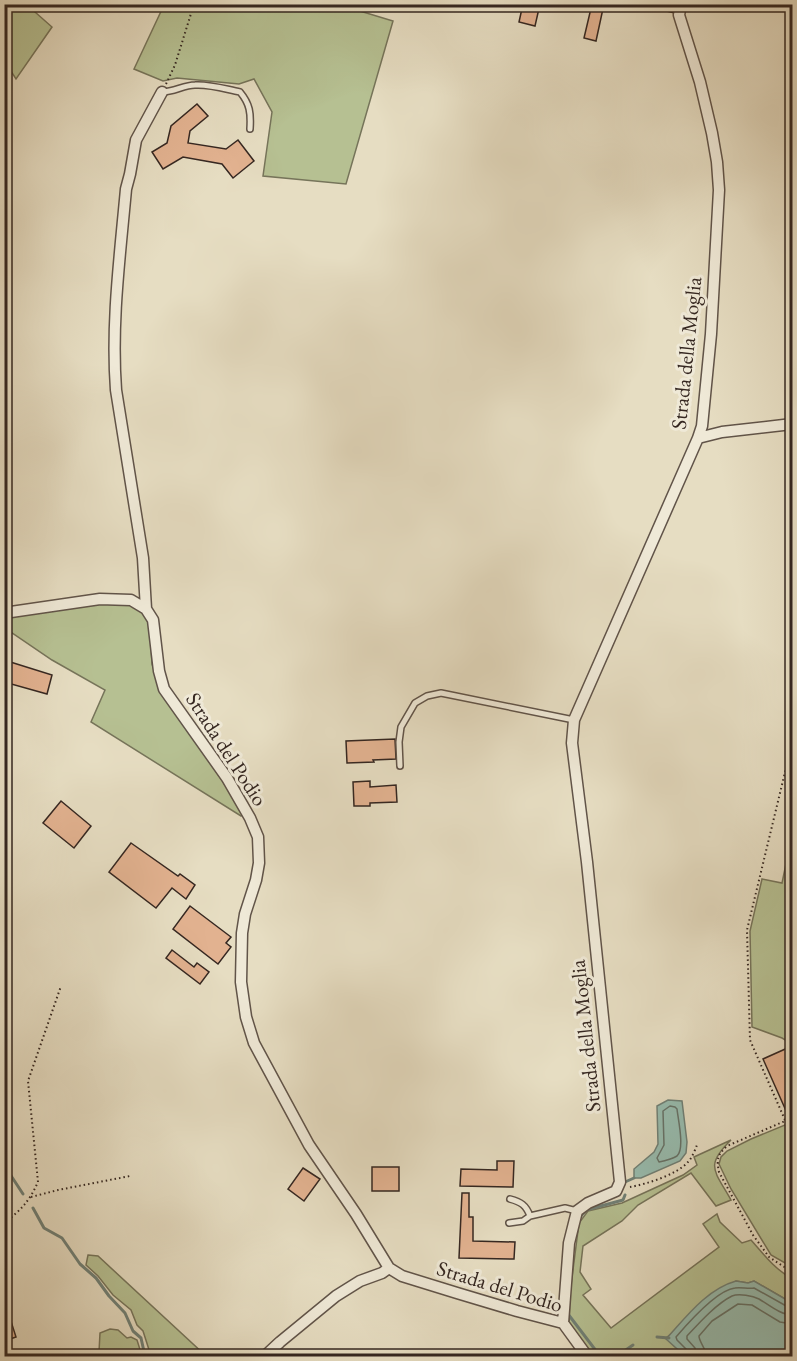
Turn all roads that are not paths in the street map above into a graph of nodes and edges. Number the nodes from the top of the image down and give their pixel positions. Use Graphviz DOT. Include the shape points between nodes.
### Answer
graph roads {
  1 [pos="681,4"];
  2 [pos="162,92"];
  3 [pos="250,129"];
  4 [pos="792,424"];
  5 [pos="698,438"];
  6 [pos="146,609"];
  7 [pos="4,613"];
  8 [pos="574,720"];
  9 [pos="400,766"];
  10 [pos="510,1198"];
  11 [pos="577,1211"];
  12 [pos="530,1216"];
  13 [pos="509,1223"];
  14 [pos="389,1268"];
  15 [pos="563,1323"];
  16 [pos="266,1356"];
  17 [pos="587,1356"];
  1 -- 5 [label="street, Strada della Moglia" via="679,15 712,133 719,190 711,334"];
  2 -- 3 [label="lane" via="192,85 240,92 251,113"];
  2 -- 6 [label="street, Strada del Podio" via="136,140 126,189 114,366 143,558"];
  4 -- 5 [label="street"];
  5 -- 8 [label="street, Strada della Moglia"];
  6 -- 7 [label="street" via="131,600 100,599"];
  6 -- 14 [label="street, Strada del Podio" via="153,620 164,689 227,778 258,837 259,862 245,914 241,957 246,1017 254,1042 309,1145"];
  8 -- 9 [label="lane" via="441,693 427,696 415,703 401,727"];
  8 -- 11 [label="street, Strada della Moglia" via="572,743 620,1182 616,1191"];
  10 -- 12 [label="lane" via="521,1202"];
  11 -- 12 [label="lane" via="565,1208"];
  11 -- 15 [label="street" via="569,1243"];
  12 -- 13 [label="lane"];
  14 -- 15 [label="street, Strada del Podio" via="446,1290"];
  14 -- 16 [label="street" via="336,1296"];
  15 -- 17 [label="street, Strada del Podio"];
}
